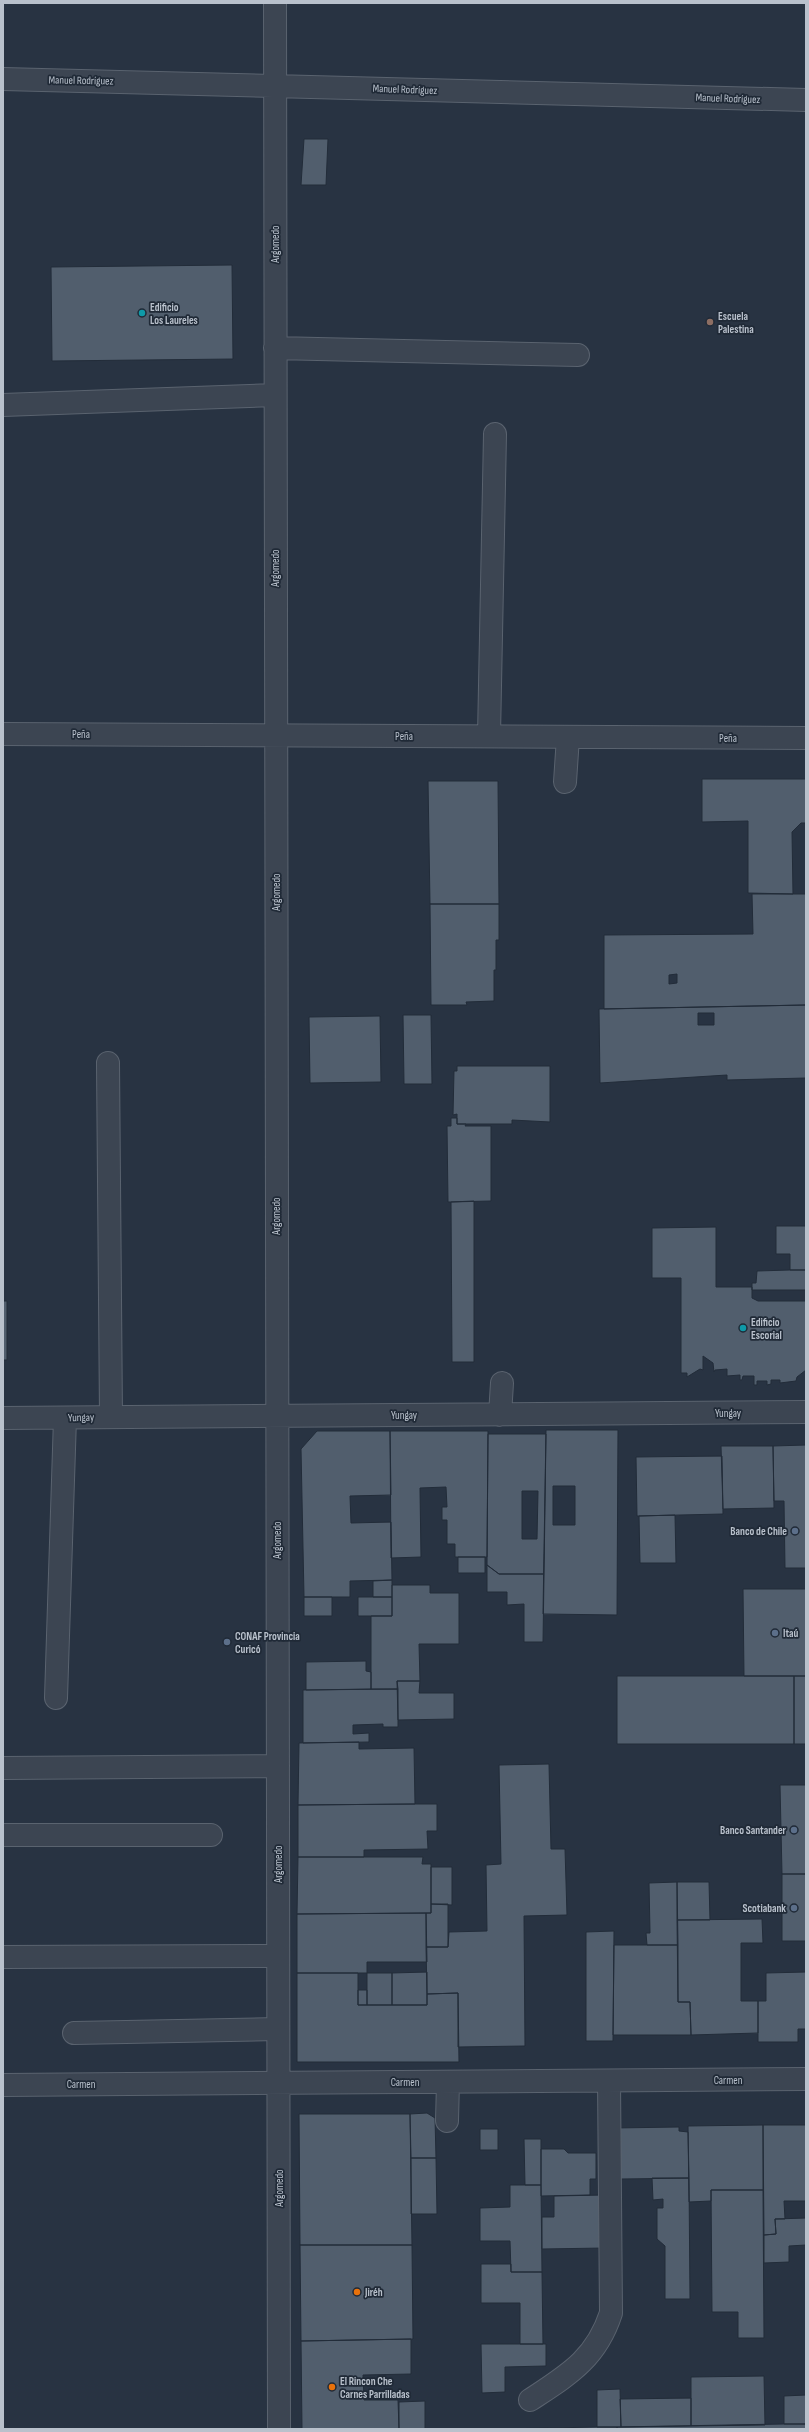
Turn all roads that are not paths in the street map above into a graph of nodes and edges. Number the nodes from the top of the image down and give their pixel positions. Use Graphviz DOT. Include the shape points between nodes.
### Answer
graph roads {
  1 [pos="275,3"];
  2 [pos="3,79"];
  3 [pos="275,85"];
  4 [pos="806,100"];
  5 [pos="275,348"];
  6 [pos="578,355"];
  7 [pos="275,395"];
  8 [pos="3,405"];
  9 [pos="495,434"];
  10 [pos="3,734"];
  11 [pos="275,735"];
  12 [pos="489,736"];
  13 [pos="568,737"];
  14 [pos="806,738"];
  15 [pos="565,782"];
  16 [pos="108,1063"];
  17 [pos="502,1383"];
  18 [pos="806,1412"];
  19 [pos="500,1414"];
  20 [pos="277,1416"];
  21 [pos="111,1417"];
  22 [pos="3,1418"];
  23 [pos="65,1418"];
  24 [pos="56,1698"];
  25 [pos="278,1766"];
  26 [pos="3,1768"];
  27 [pos="3,1835"];
  28 [pos="211,1835"];
  29 [pos="278,1956"];
  30 [pos="3,1957"];
  31 [pos="278,2029"];
  32 [pos="74,2033"];
  33 [pos="806,2079"];
  34 [pos="609,2081"];
  35 [pos="448,2082"];
  36 [pos="278,2083"];
  37 [pos="3,2085"];
  38 [pos="447,2121"];
  39 [pos="530,2400"];
  40 [pos="279,2429"];
  1 -- 3 [label="street, Argomedo"];
  2 -- 3 [label="street, Manuel Rodríguez"];
  3 -- 4 [label="street, Manuel Rodríguez"];
  3 -- 5 [label="street, Argomedo"];
  5 -- 6 [label="street"];
  5 -- 7 [label="street, Argomedo"];
  7 -- 8 [label="street"];
  7 -- 11 [label="street, Argomedo"];
  9 -- 12 [label="street"];
  10 -- 11 [label="street, Peña"];
  11 -- 12 [label="street, Peña"];
  11 -- 20 [label="street, Argomedo"];
  12 -- 13 [label="street, Peña"];
  13 -- 14 [label="street, Peña"];
  13 -- 15 [label="street"];
  16 -- 21 [label="street"];
  17 -- 19 [label="street"];
  18 -- 19 [label="street, Yungay"];
  19 -- 20 [label="street, Yungay"];
  20 -- 21 [label="street, Yungay"];
  20 -- 25 [label="street, Argomedo"];
  21 -- 23 [label="street, Yungay"];
  22 -- 23 [label="street, Yungay"];
  23 -- 24 [label="street"];
  25 -- 26 [label="street"];
  25 -- 29 [label="street, Argomedo"];
  27 -- 28 [label="street"];
  29 -- 30 [label="street"];
  29 -- 31 [label="street, Argomedo"];
  31 -- 32 [label="street"];
  31 -- 36 [label="street, Argomedo"];
  33 -- 34 [label="street, Carmen"];
  34 -- 35 [label="street, Carmen"];
  34 -- 39 [label="street" via="611,2313 605,2333 584,2361"];
  35 -- 36 [label="street, Carmen"];
  35 -- 38 [label="street"];
  36 -- 37 [label="street, Carmen"];
  36 -- 40 [label="street, Argomedo"];
}
